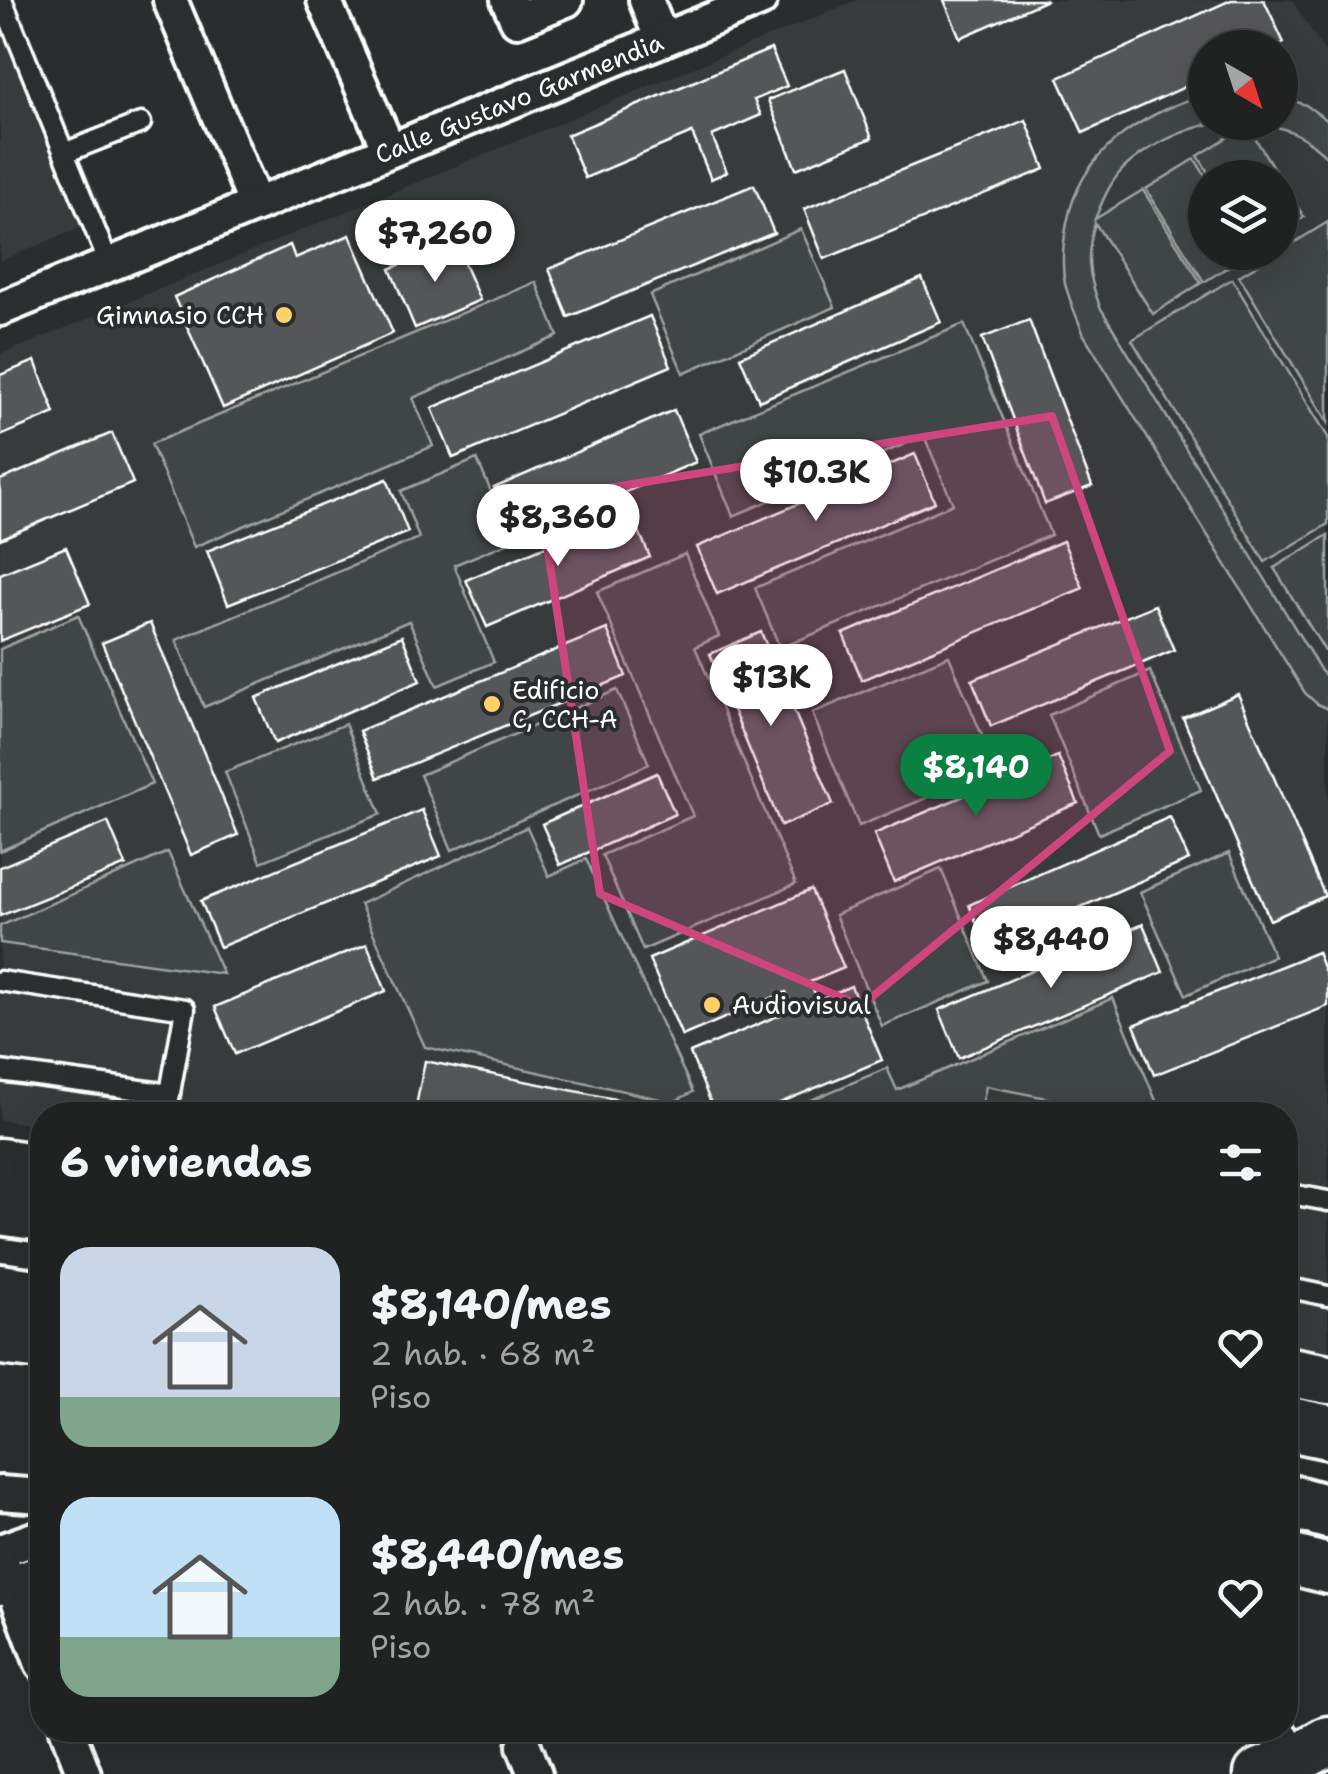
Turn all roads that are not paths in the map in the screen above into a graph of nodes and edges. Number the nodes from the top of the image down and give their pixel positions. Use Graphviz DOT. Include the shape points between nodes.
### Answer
graph roads {
  1 [pos="2,0"];
  2 [pos="170,0"];
  3 [pos="324,0"];
  4 [pos="566,0"];
  5 [pos="646,0"];
  6 [pos="760,0"];
  7 [pos="512,10"];
  8 [pos="662,40"];
  9 [pos="141,123"];
  10 [pos="389,150"];
  11 [pos="64,153"];
  12 [pos="256,205"];
  13 [pos="109,264"];
  14 [pos="0,308"];
  15 [pos="0,982"];
  16 [pos="0,1070"];
  17 [pos="170,1094"];
  18 [pos="168,1102"];
  19 [pos="0,1163"];
  20 [pos="30,1167"];
  21 [pos="1298,1195"];
  22 [pos="1328,1201"];
  23 [pos="0,1208"];
  24 [pos="30,1212"];
  25 [pos="1298,1290"];
  26 [pos="0,1291"];
  27 [pos="30,1295"];
  28 [pos="1328,1296"];
  29 [pos="0,1340"];
  30 [pos="30,1344"];
  31 [pos="1298,1373"];
  32 [pos="1328,1379"];
  33 [pos="1298,1426"];
  34 [pos="1328,1432"];
  35 [pos="0,1493"];
  36 [pos="30,1495"];
  37 [pos="1298,1504"];
  38 [pos="1328,1512"];
  39 [pos="30,1540"];
  40 [pos="0,1551"];
  41 [pos="1298,1561"];
  42 [pos="1328,1569"];
  43 [pos="14,1576"];
  44 [pos="30,1626"];
  45 [pos="72,1742"];
  46 [pos="84,1774"];
  1 -- 11 [label="lane"];
  2 -- 12 [label="street"];
  3 -- 10 [label="street"];
  4 -- 7 [label="street"];
  5 -- 8 [label="street"];
  6 -- 8 [label="street, Calle Gustavo Garmendia"];
  8 -- 10 [label="street, Calle Gustavo Garmendia"];
  9 -- 11 [label="lane"];
  10 -- 12 [label="street, Calle Gustavo Garmendia"];
  11 -- 13 [label="lane"];
  12 -- 13 [label="street, Calle Gustavo Garmendia"];
  13 -- 14 [label="street, Calle Gustavo Garmendia"];
  15 -- 17 [label="lane" via="185,1010"];
  16 -- 17 [label="lane"];
  17 -- 18 [label="lane"];
  19 -- 20 [label="street"];
  21 -- 22 [label="lane"];
  23 -- 24 [label="main road"];
  25 -- 28 [label="lane"];
  26 -- 27 [label="main road"];
  29 -- 30 [label="street"];
  31 -- 32 [label="street"];
  33 -- 34 [label="main road"];
  35 -- 36 [label="street"];
  37 -- 38 [label="main road"];
  39 -- 40 [label="street"];
  41 -- 42 [label="street"];
  43 -- 44 [label="street"];
  45 -- 46 [label="street"];
}
